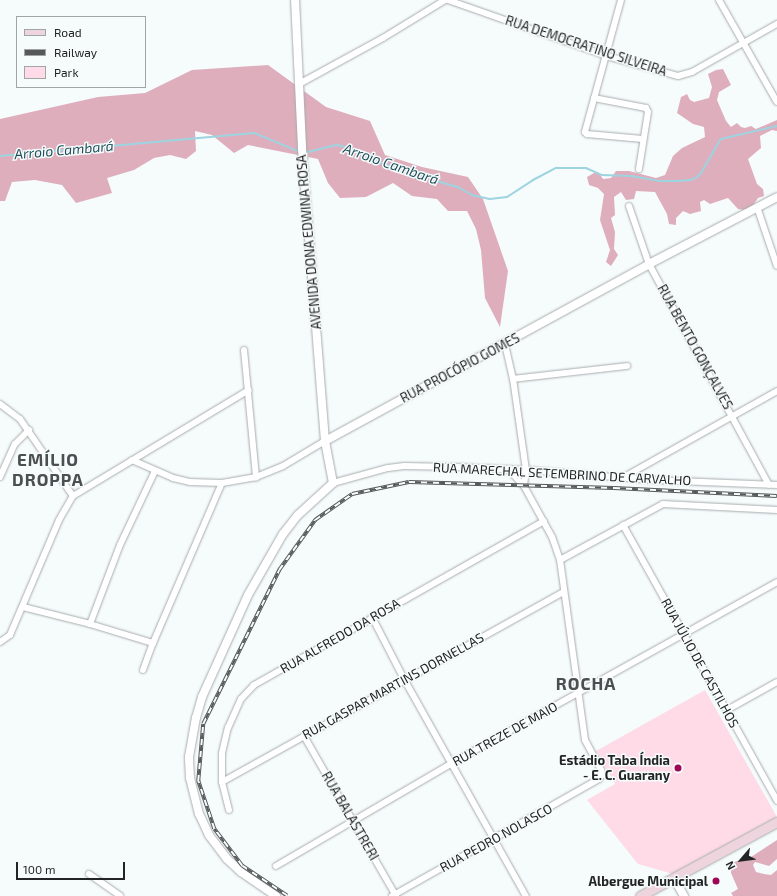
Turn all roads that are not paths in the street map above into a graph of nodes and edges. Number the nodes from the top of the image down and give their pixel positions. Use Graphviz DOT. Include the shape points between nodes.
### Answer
graph roads {
  1 [pos="295,0"];
  2 [pos="445,0"];
  3 [pos="448,0"];
  4 [pos="621,0"];
  5 [pos="718,0"];
  6 [pos="777,24"];
  7 [pos="744,44"];
  8 [pos="607,56"];
  9 [pos="299,84"];
  10 [pos="594,98"];
  11 [pos="777,102"];
  12 [pos="643,139"];
  13 [pos="639,169"];
  14 [pos="777,197"];
  15 [pos="629,206"];
  16 [pos="757,207"];
  17 [pos="649,264"];
  18 [pos="777,266"];
  19 [pos="505,343"];
  20 [pos="244,350"];
  21 [pos="626,366"];
  22 [pos="513,379"];
  23 [pos="248,390"];
  24 [pos="777,391"];
  25 [pos="0,404"];
  26 [pos="733,416"];
  27 [pos="29,430"];
  28 [pos="325,441"];
  29 [pos="132,460"];
  30 [pos="508,469"];
  31 [pos="526,470"];
  32 [pos="155,471"];
  33 [pos="0,477"];
  34 [pos="624,477"];
  35 [pos="256,478"];
  36 [pos="222,483"];
  37 [pos="333,483"];
  38 [pos="770,485"];
  39 [pos="777,485"];
  40 [pos="524,486"];
  41 [pos="73,496"];
  42 [pos="777,510"];
  43 [pos="544,520"];
  44 [pos="623,525"];
  45 [pos="560,560"];
  46 [pos="777,582"];
  47 [pos="563,592"];
  48 [pos="23,607"];
  49 [pos="372,617"];
  50 [pos="90,624"];
  51 [pos="684,634"];
  52 [pos="0,642"];
  53 [pos="153,643"];
  54 [pos="143,670"];
  55 [pos="404,679"];
  56 [pos="777,682"];
  57 [pos="579,693"];
  58 [pos="727,710"];
  59 [pos="304,736"];
  60 [pos="452,763"];
  61 [pos="222,782"];
  62 [pos="777,801"];
  63 [pos="229,810"];
  64 [pos="353,820"];
  65 [pos="777,822"];
  66 [pos="494,839"];
  67 [pos="276,866"];
  68 [pos="89,874"];
  69 [pos="674,878"];
  70 [pos="394,895"];
  71 [pos="120,896"];
  72 [pos="276,896"];
  73 [pos="526,896"];
  74 [pos="640,896"];
  75 [pos="684,896"];
  1 -- 9 [label="street, AVENIDA DONA EDWINA ROSA"];
  2 -- 9 [label="street" via="383,38"];
  3 -- 8 [label="street, RUA DEMOCRATINO SILVEIRA"];
  4 -- 8 [label="street"];
  5 -- 7 [label="street"];
  6 -- 7 [label="street, RUA DEMOCRATINO SILVEIRA"];
  7 -- 8 [label="street, RUA DEMOCRATINO SILVEIRA" via="692,72 678,76"];
  7 -- 11 [label="street"];
  8 -- 10 [label="street"];
  9 -- 28 [label="street, AVENIDA DONA EDWINA ROSA"];
  10 -- 12 [label="street" via="646,108 648,112"];
  10 -- 12 [label="street" via="585,132 587,134"];
  12 -- 13 [label="street"];
  14 -- 16 [label="street, RUA PROCÓPIO GOMES"];
  15 -- 17 [label="street, RUA BENTO GONÇALVES"];
  16 -- 17 [label="street, RUA PROCÓPIO GOMES"];
  16 -- 18 [label="street"];
  17 -- 19 [label="street, RUA PROCÓPIO GOMES"];
  17 -- 26 [label="street, RUA BENTO GONÇALVES"];
  19 -- 22 [label="street"];
  19 -- 28 [label="street, RUA PROCÓPIO GOMES"];
  20 -- 23 [label="street"];
  21 -- 22 [label="street"];
  22 -- 31 [label="street"];
  23 -- 29 [label="street"];
  23 -- 35 [label="street"];
  24 -- 26 [label="street"];
  25 -- 27 [label="street" via="20,419"];
  26 -- 34 [label="street"];
  26 -- 38 [label="street, RUA BENTO GONÇALVES"];
  27 -- 33 [label="street" via="15,444"];
  27 -- 41 [label="street"];
  28 -- 35 [label="street, RUA PROCÓPIO GOMES" via="283,466"];
  28 -- 37 [label="street, AVENIDA DONA EDWINA ROSA"];
  29 -- 32 [label="street, RUA PROCÓPIO GOMES"];
  29 -- 41 [label="street"];
  30 -- 31 [label="street, RUA MARECHAL SETEMBRINO DE CARVALHO"];
  30 -- 37 [label="street, RUA MARECHAL SETEMBRINO DE CARVALHO" via="404,466"];
  30 -- 40 [label="street"];
  31 -- 34 [label="street, RUA MARECHAL SETEMBRINO DE CARVALHO"];
  31 -- 40 [label="street"];
  32 -- 36 [label="street, RUA PROCÓPIO GOMES" via="190,482"];
  32 -- 50 [label="street" via="120,545"];
  34 -- 38 [label="street, RUA MARECHAL SETEMBRINO DE CARVALHO"];
  35 -- 36 [label="street, RUA PROCÓPIO GOMES"];
  36 -- 53 [label="street"];
  37 -- 72 [label="street, RUA MARECHAL SETEMBRINO DE CARVALHO" via="298,515 283,534 248,595 202,697 189,757 190,778 199,814 208,835 241,872"];
  38 -- 39 [label="street, RUA MARECHAL SETEMBRINO DE CARVALHO"];
  40 -- 43 [label="street"];
  41 -- 48 [label="street" via="59,520"];
  42 -- 44 [label="street" via="663,504"];
  43 -- 45 [label="street"];
  43 -- 49 [label="street, RUA ALFREDO DA ROSA"];
  44 -- 45 [label="street"];
  44 -- 51 [label="street, RUA JÚLIO DE CASTILHOS"];
  45 -- 47 [label="street"];
  46 -- 51 [label="street, RUA TREZE DE MAIO"];
  47 -- 55 [label="street, RUA GASPAR MARTINS DORNELLAS"];
  47 -- 57 [label="street"];
  48 -- 50 [label="street"];
  48 -- 52 [label="street" via="10,635"];
  49 -- 55 [label="street"];
  49 -- 61 [label="street, RUA ALFREDO DA ROSA" via="254,685 241,699 228,728 222,753"];
  50 -- 53 [label="street"];
  51 -- 57 [label="street, RUA TREZE DE MAIO"];
  51 -- 58 [label="street, RUA JÚLIO DE CASTILHOS"];
  53 -- 54 [label="street"];
  55 -- 59 [label="street, RUA GASPAR MARTINS DORNELLAS"];
  55 -- 60 [label="street"];
  56 -- 58 [label="street"];
  57 -- 60 [label="street, RUA TREZE DE MAIO"];
  57 -- 66 [label="street, RUA PEDRO NOLASCO" via="585,740 602,775"];
  58 -- 62 [label="street, RUA JÚLIO DE CASTILHOS"];
  59 -- 61 [label="street, RUA GASPAR MARTINS DORNELLAS"];
  59 -- 64 [label="street, RUA BALASTRERI"];
  60 -- 64 [label="street, RUA TREZE DE MAIO"];
  60 -- 66 [label="street"];
  61 -- 63 [label="street, RUA ALFREDO DA ROSA"];
  64 -- 67 [label="street, RUA TREZE DE MAIO"];
  64 -- 70 [label="street, RUA BALASTRERI"];
  65 -- 69 [label="main road"];
  66 -- 70 [label="street, RUA PEDRO NOLASCO"];
  66 -- 73 [label="street"];
  68 -- 71 [label="street"];
  69 -- 74 [label="main road"];
  69 -- 75 [label="street"];
}
